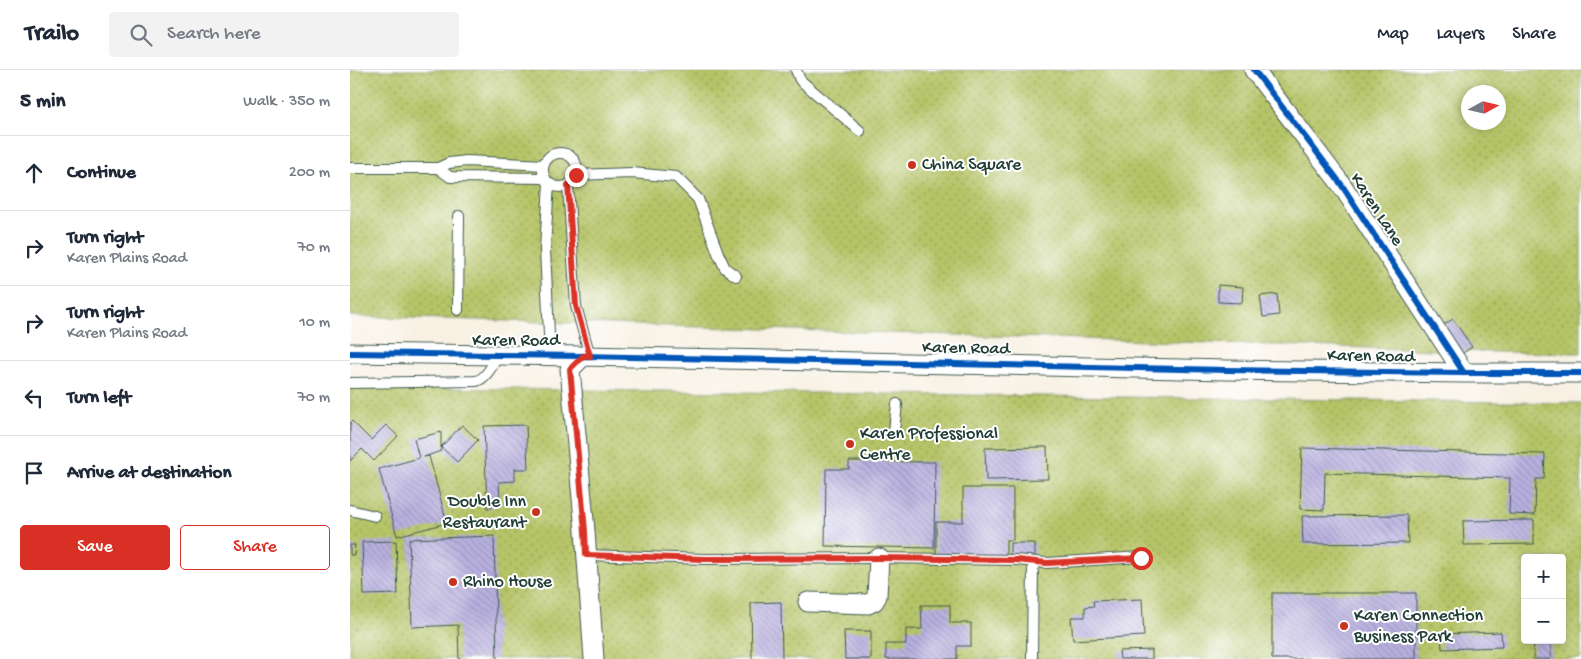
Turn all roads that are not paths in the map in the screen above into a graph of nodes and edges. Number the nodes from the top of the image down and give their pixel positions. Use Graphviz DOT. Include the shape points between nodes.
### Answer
graph roads {
  1 [pos="796,70"];
  2 [pos="1254,70"];
  3 [pos="860,131"];
  4 [pos="544,165"];
  5 [pos="350,168"];
  6 [pos="438,168"];
  7 [pos="576,175"];
  8 [pos="547,181"];
  9 [pos="568,185"];
  10 [pos="459,216"];
  11 [pos="736,276"];
  12 [pos="458,310"];
  13 [pos="350,353"];
  14 [pos="498,356"];
  15 [pos="550,356"];
  16 [pos="586,356"];
  17 [pos="1581,372"];
  18 [pos="1464,373"];
  19 [pos="350,383"];
  20 [pos="897,404"];
  21 [pos="894,431"];
  22 [pos="350,510"];
  23 [pos="375,516"];
  24 [pos="586,555"];
  25 [pos="879,558"];
  26 [pos="1141,558"];
  27 [pos="1034,562"];
  28 [pos="808,602"];
  29 [pos="594,659"];
  30 [pos="1032,659"];
  1 -- 3 [label="lane" via="800,80"];
  2 -- 18 [label="street, Karen Lane" via="1341,184"];
  4 -- 6 [label="lane" via="467,161"];
  4 -- 7 [label="lane" via="552,155 565,154 575,162"];
  4 -- 8 [label="lane"];
  5 -- 6 [label="lane"];
  6 -- 8 [label="lane" via="450,176"];
  7 -- 9 [label="lane"];
  7 -- 11 [label="lane" via="632,172 676,177 698,199 725,268"];
  8 -- 9 [label="lane" via="555,186"];
  8 -- 15 [label="lane" via="545,249"];
  9 -- 16 [label="lane" via="576,306"];
  10 -- 12 [label="lane"];
  13 -- 14 [label="street, Karen Road"];
  14 -- 15 [label="street, Karen Road"];
  14 -- 19 [label="lane" via="484,377 476,381"];
  15 -- 16 [label="street, Karen Road"];
  16 -- 18 [label="street, Karen Road"];
  16 -- 24 [label="street" via="570,369"];
  17 -- 18 [label="street, Karen Road"];
  20 -- 21 [label="lane"];
  22 -- 23 [label="lane"];
  24 -- 25 [label="lane" via="705,559"];
  24 -- 29 [label="street"];
  25 -- 27 [label="lane"];
  25 -- 28 [label="street" via="874,601 868,604"];
  26 -- 27 [label="lane"];
  27 -- 30 [label="lane"];
}
